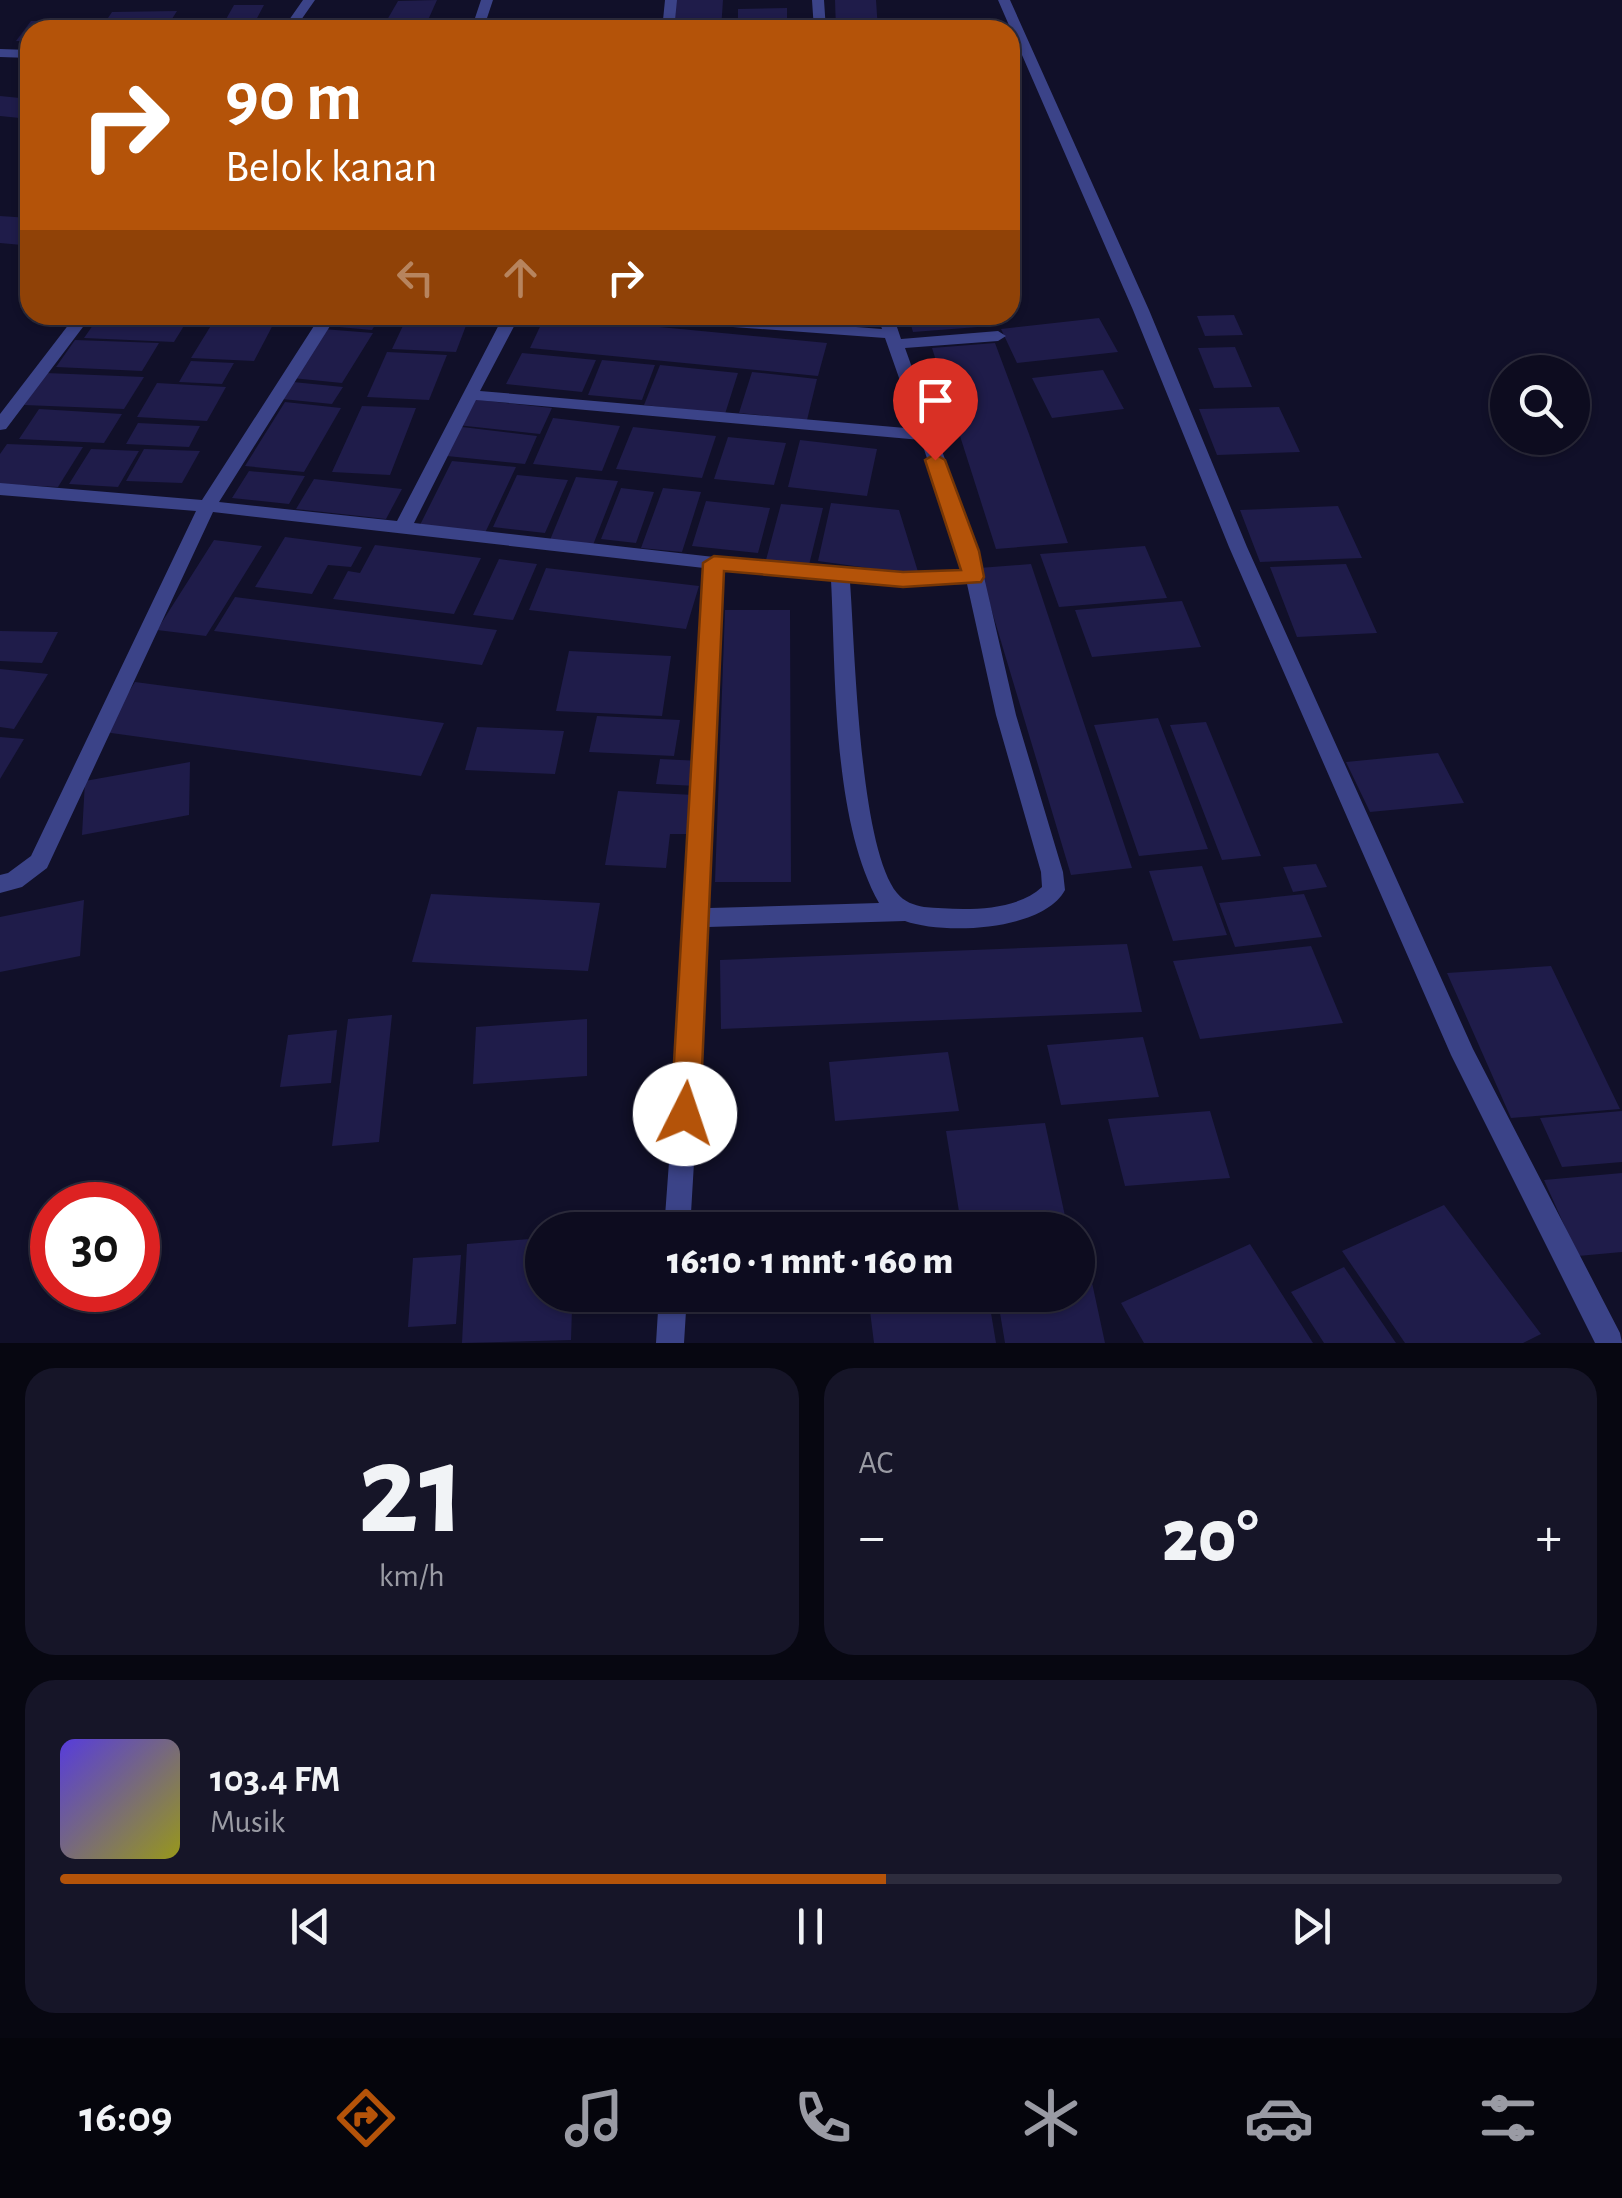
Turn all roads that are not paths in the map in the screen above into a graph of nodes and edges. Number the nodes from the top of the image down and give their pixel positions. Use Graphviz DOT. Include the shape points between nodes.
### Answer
graph roads {
  1 [pos="1020,36"];
  2 [pos="76,325"];
  3 [pos="322,325"];
  4 [pos="507,325"];
  5 [pos="743,325"];
  6 [pos="888,325"];
  7 [pos="998,336"];
  8 [pos="893,339"];
  9 [pos="470,394"];
  10 [pos="0,425"];
  11 [pos="926,436"];
  12 [pos="0,489"];
  13 [pos="207,506"];
  14 [pos="403,527"];
  15 [pos="714,563"];
  16 [pos="840,573"];
  17 [pos="973,577"];
  18 [pos="0,884"];
  19 [pos="904,912"];
  20 [pos="697,918"];
  21 [pos="678,1212"];
  22 [pos="672,1312"];
  23 [pos="670,1343"];
  24 [pos="1610,1343"];
  1 -- 24 [label="street" via="1463,1056"];
  2 -- 10 [label="street"];
  3 -- 13 [label="street"];
  4 -- 9 [label="street"];
  5 -- 8 [label="street"];
  6 -- 8 [label="street"];
  7 -- 8 [label="street"];
  8 -- 11 [label="street"];
  9 -- 11 [label="street"];
  9 -- 14 [label="street"];
  11 -- 17 [label="street"];
  12 -- 13 [label="street"];
  13 -- 14 [label="street"];
  13 -- 18 [label="street" via="39,862"];
  14 -- 15 [label="street"];
  15 -- 16 [label="street"];
  15 -- 20 [label="street"];
  16 -- 17 [label="street"];
  16 -- 19 [label="street" via="861,828 878,885"];
  17 -- 19 [label="street" via="1054,890 1020,913 925,918"];
  19 -- 20 [label="street"];
  20 -- 21 [label="street"];
  22 -- 23 [label="street"];
}
